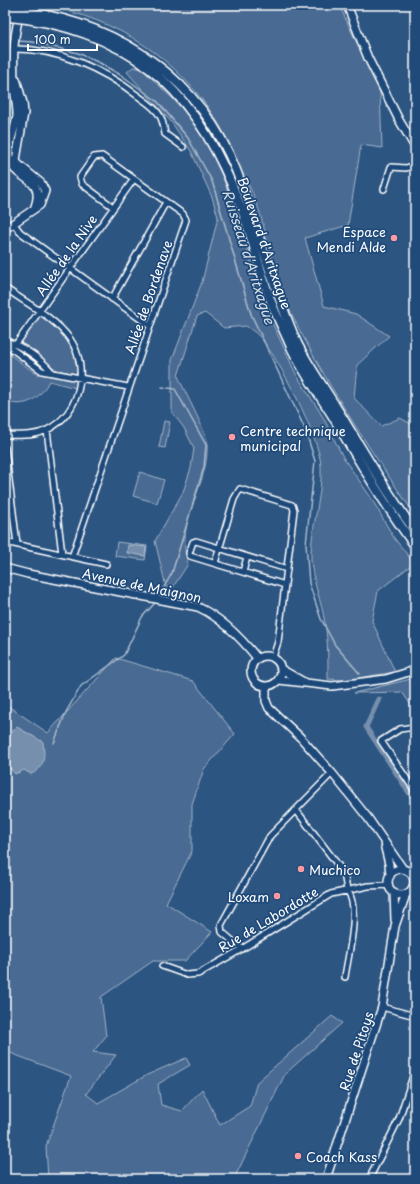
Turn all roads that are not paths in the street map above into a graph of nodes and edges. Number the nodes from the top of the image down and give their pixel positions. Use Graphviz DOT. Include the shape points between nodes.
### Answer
graph roads {
  1 [pos="22,5"];
  2 [pos="346,5"];
  3 [pos="7,13"];
  4 [pos="28,15"];
  5 [pos="13,43"];
  6 [pos="5,73"];
  7 [pos="14,75"];
  8 [pos="183,147"];
  9 [pos="415,147"];
  10 [pos="415,165"];
  11 [pos="134,179"];
  12 [pos="384,189"];
  13 [pos="166,202"];
  14 [pos="113,207"];
  15 [pos="14,224"];
  16 [pos="5,229"];
  17 [pos="70,268"];
  18 [pos="5,288"];
  19 [pos="112,299"];
  20 [pos="38,312"];
  21 [pos="150,326"];
  22 [pos="5,341"];
  23 [pos="16,344"];
  24 [pos="51,371"];
  25 [pos="81,378"];
  26 [pos="128,387"];
  27 [pos="47,430"];
  28 [pos="5,434"];
  29 [pos="5,448"];
  30 [pos="415,531"];
  31 [pos="5,542"];
  32 [pos="17,544"];
  33 [pos="415,546"];
  34 [pos="219,548"];
  35 [pos="62,554"];
  36 [pos="72,557"];
  37 [pos="247,557"];
  38 [pos="215,563"];
  39 [pos="106,564"];
  40 [pos="5,568"];
  41 [pos="287,569"];
  42 [pos="243,572"];
  43 [pos="285,585"];
  44 [pos="273,657"];
  45 [pos="257,658"];
  46 [pos="281,669"];
  47 [pos="415,670"];
  48 [pos="279,680"];
  49 [pos="310,685"];
  50 [pos="266,687"];
  51 [pos="415,727"];
  52 [pos="332,773"];
  53 [pos="415,791"];
  54 [pos="296,810"];
  55 [pos="383,842"];
  56 [pos="403,869"];
  57 [pos="390,876"];
  58 [pos="414,877"];
  59 [pos="389,885"];
  60 [pos="414,888"];
  61 [pos="347,890"];
  62 [pos="394,892"];
  63 [pos="406,894"];
  64 [pos="395,926"];
  65 [pos="242,949"];
  66 [pos="162,966"];
  67 [pos="344,977"];
  68 [pos="382,1007"];
  69 [pos="415,1016"];
  70 [pos="415,1070"];
  71 [pos="327,1179"];
  72 [pos="369,1179"];
  1 -- 5 [label="street"];
  2 -- 9 [label="street" via="371,64"];
  3 -- 4 [label="main road, Boulevard d'Aritxague, bridge"];
  4 -- 30 [label="main road, Boulevard d'Aritxague" via="78,22 128,44 171,76 201,110 217,133 235,168 277,294 298,345"];
  4 -- 33 [label="main road, Boulevard d'Aritxague" via="74,30 123,51 161,78 194,114 211,140 227,173 241,208 269,298 292,349 365,472"];
  5 -- 7 [label="street"];
  5 -- 8 [label="street" via="71,60 119,81 154,108 161,117 165,134"];
  6 -- 7 [label="street"];
  7 -- 15 [label="street" via="18,82 24,113 16,160 45,188 40,205"];
  10 -- 12 [label="street" via="406,168 391,167"];
  11 -- 13 [label="street, Allée de Bordenave"];
  11 -- 14 [label="street, Allée de la Nive"];
  11 -- 14 [label="street, Allée de Bordenave" via="102,156 94,157 80,180"];
  13 -- 19 [label="street"];
  13 -- 21 [label="street, Allée de Bordenave" via="183,214 186,220"];
  14 -- 17 [label="street, Allée de la Nive"];
  15 -- 16 [label="street"];
  15 -- 17 [label="street" via="20,232"];
  17 -- 19 [label="street"];
  17 -- 20 [label="street, Allée de la Nive"];
  18 -- 20 [label="street"];
  19 -- 21 [label="street"];
  20 -- 23 [label="street, Allée de la Nive"];
  20 -- 25 [label="street" via="65,332 75,348"];
  21 -- 26 [label="street, Allée de Bordenave"];
  22 -- 23 [label="street"];
  22 -- 24 [label="street" via="42,371"];
  23 -- 24 [label="street"];
  24 -- 25 [label="street"];
  25 -- 26 [label="street"];
  25 -- 27 [label="street" via="71,408"];
  26 -- 36 [label="street, Allée de Bordenave"];
  27 -- 28 [label="street" via="22,436"];
  27 -- 35 [label="street"];
  29 -- 32 [label="street"];
  31 -- 32 [label="street"];
  32 -- 35 [label="street"];
  34 -- 37 [label="street"];
  34 -- 38 [label="street"];
  34 -- 38 [label="street" via="196,541 193,542 189,553 190,556"];
  34 -- 41 [label="street" via="237,492 240,489 246,490 292,505 294,510"];
  35 -- 36 [label="street"];
  36 -- 39 [label="street"];
  37 -- 41 [label="street"];
  37 -- 42 [label="street"];
  38 -- 42 [label="street"];
  40 -- 45 [label="street, Avenue de Maignon" via="198,607 231,630"];
  41 -- 43 [label="street"];
  42 -- 43 [label="street"];
  43 -- 44 [label="street" via="278,642"];
  44 -- 45 [label="street"];
  44 -- 46 [label="street"];
  45 -- 50 [label="street" via="252,665 251,675 257,684"];
  46 -- 48 [label="street"];
  46 -- 49 [label="street"];
  47 -- 49 [label="street" via="374,681 332,686"];
  48 -- 49 [label="street"];
  48 -- 50 [label="street"];
  50 -- 52 [label="street" via="269,708 300,736"];
  51 -- 53 [label="street" via="400,729 381,741"];
  52 -- 54 [label="street"];
  52 -- 55 [label="street" via="368,818"];
  54 -- 61 [label="street" via="344,873"];
  54 -- 65 [label="street" via="270,836 221,925 222,932"];
  55 -- 56 [label="street"];
  55 -- 57 [label="street"];
  56 -- 57 [label="street"];
  56 -- 58 [label="street"];
  57 -- 59 [label="street"];
  58 -- 60 [label="street"];
  59 -- 61 [label="street, Rue de Labordotte"];
  59 -- 62 [label="street"];
  60 -- 63 [label="street"];
  61 -- 65 [label="street, Rue de Labordotte" via="330,894"];
  61 -- 67 [label="street" via="354,911"];
  62 -- 63 [label="street"];
  62 -- 64 [label="street"];
  63 -- 64 [label="street"];
  64 -- 68 [label="street, Rue de Pitoys"];
  65 -- 66 [label="street, Rue de Labordotte" via="198,974 187,974"];
  68 -- 69 [label="street"];
  68 -- 71 [label="street, Rue de Pitoys"];
  70 -- 72 [label="street" via="399,1118"];
}
